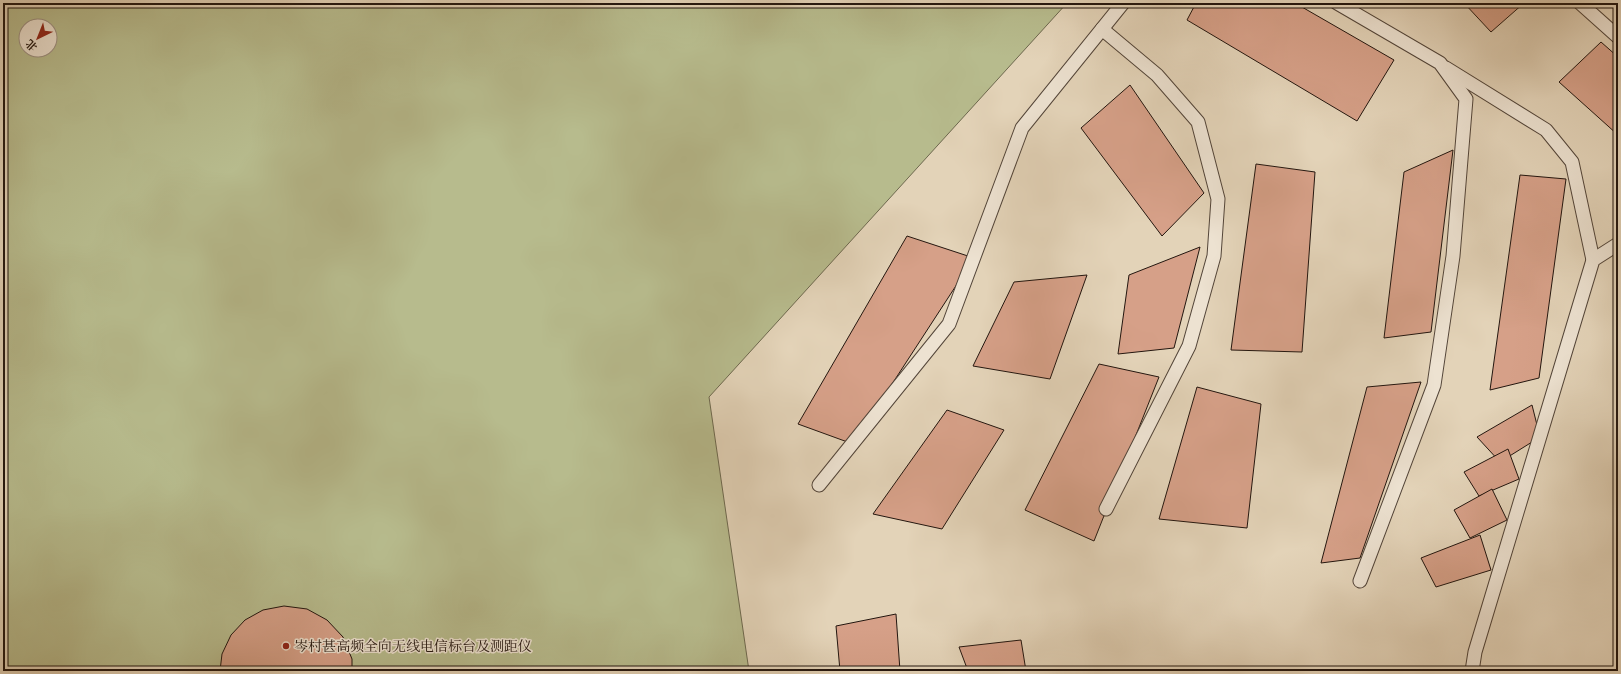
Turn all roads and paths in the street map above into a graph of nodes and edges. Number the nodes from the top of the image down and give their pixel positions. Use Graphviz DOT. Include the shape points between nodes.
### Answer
graph roads {
  1 [pos="1123,3"];
  2 [pos="1337,3"];
  3 [pos="1580,3"];
  4 [pos="1102,29"];
  5 [pos="1618,37"];
  6 [pos="1440,63"];
  7 [pos="1618,244"];
  8 [pos="1593,260"];
  9 [pos="819,485"];
  10 [pos="1106,509"];
  11 [pos="1360,581"];
  12 [pos="1472,671"];
  1 -- 4 [label="lane"];
  2 -- 6 [label="lane"];
  3 -- 5 [label="lane"];
  4 -- 9 [label="lane" via="1022,128 949,324"];
  4 -- 10 [label="lane" via="1156,75 1198,122 1218,198 1214,256 1189,346"];
  6 -- 8 [label="lane" via="1546,130 1572,162"];
  6 -- 11 [label="lane" via="1466,99 1453,256 1434,385"];
  7 -- 8 [label="lane"];
  8 -- 12 [label="lane" via="1475,652"];
}
